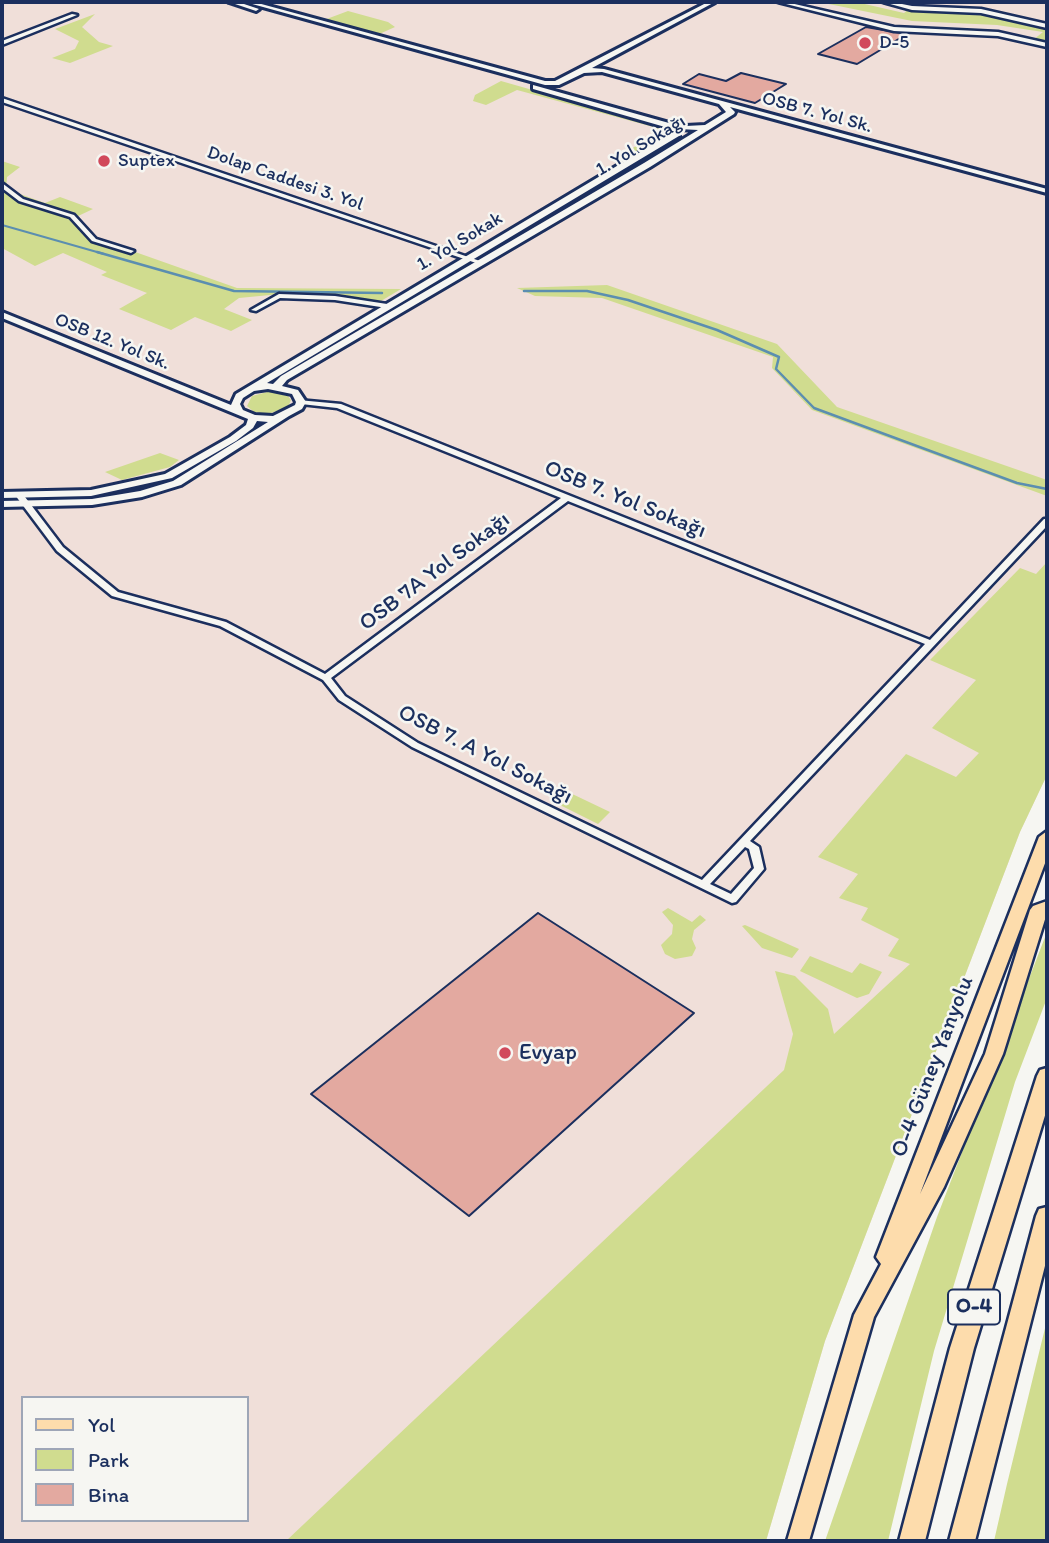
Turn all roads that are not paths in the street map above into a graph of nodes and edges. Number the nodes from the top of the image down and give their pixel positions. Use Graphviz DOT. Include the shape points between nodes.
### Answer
graph roads {
  1 [pos="232,2"];
  2 [pos="248,2"];
  3 [pos="712,2"];
  4 [pos="781,2"];
  5 [pos="886,2"];
  6 [pos="74,15"];
  7 [pos="1047,26"];
  8 [pos="2,43"];
  9 [pos="1047,45"];
  10 [pos="601,60"];
  11 [pos="602,70"];
  12 [pos="578,73"];
  13 [pos="507,76"];
  14 [pos="556,83"];
  15 [pos="556,93"];
  16 [pos="2,100"];
  17 [pos="723,104"];
  18 [pos="750,111"];
  19 [pos="732,112"];
  20 [pos="668,125"];
  21 [pos="708,126"];
  22 [pos="2,185"];
  23 [pos="1047,191"];
  24 [pos="131,251"];
  25 [pos="466,258"];
  26 [pos="478,262"];
  27 [pos="387,306"];
  28 [pos="254,310"];
  29 [pos="2,315"];
  30 [pos="277,386"];
  31 [pos="251,389"];
  32 [pos="236,400"];
  33 [pos="208,401"];
  34 [pos="301,402"];
  35 [pos="239,412"];
  36 [pos="284,416"];
  37 [pos="253,418"];
  38 [pos="2,495"];
  39 [pos="567,498"];
  40 [pos="21,500"];
  41 [pos="2,505"];
  42 [pos="1047,521"];
  43 [pos="932,644"];
  44 [pos="326,678"];
  45 [pos="1047,837"];
  46 [pos="744,842"];
  47 [pos="703,885"];
  48 [pos="1047,908"];
  49 [pos="1047,1076"];
  50 [pos="1047,1216"];
  51 [pos="864,1315"];
  52 [pos="799,1541"];
  53 [pos="912,1541"];
  54 [pos="962,1541"];
  1 -- 13 [label="street, 1. Yol Sokağı"];
  2 -- 13 [label="street"];
  3 -- 10 [label="street"];
  4 -- 9 [label="street" via="894,29 998,34"];
  5 -- 7 [label="street" via="912,8 981,11"];
  6 -- 8 [label="street"];
  10 -- 11 [label="street"];
  10 -- 12 [label="street"];
  11 -- 12 [label="street, OSB 7. Yol Sk."];
  11 -- 17 [label="street, OSB 7. Yol Sk."];
  12 -- 14 [label="street"];
  13 -- 14 [label="street"];
  13 -- 15 [label="street, 1. Yol Sokağı"];
  14 -- 15 [label="street"];
  15 -- 20 [label="street, 1. Yol Sokağı"];
  16 -- 25 [label="street, Dolap Caddesi 3. Yol"];
  17 -- 18 [label="street, OSB 7. Yol Sk."];
  17 -- 19 [label="street"];
  18 -- 19 [label="street"];
  18 -- 23 [label="street, OSB 7. Yol Sk."];
  19 -- 21 [label="street"];
  20 -- 21 [label="street, 1. Yol Sokağı"];
  20 -- 25 [label="street, 1. Yol Sokak" via="676,134"];
  21 -- 26 [label="street, 1. Yol Sokağı"];
  22 -- 24 [label="street" via="20,200 72,216 94,240"];
  25 -- 26 [label="street, Dolap Caddesi 3. Yol"];
  25 -- 27 [label="street, 1. Yol Sokak"];
  26 -- 30 [label="street, 1. Yol Sokağı"];
  27 -- 28 [label="street" via="279,296"];
  27 -- 31 [label="street, 1. Yol Sokak"];
  29 -- 33 [label="street, OSB 12. Yol Sk."];
  30 -- 31 [label="street, 1. Yol Sokağı"];
  30 -- 34 [label="street" via="295,391"];
  31 -- 32 [label="street, 1. Yol Sokağı"];
  32 -- 33 [label="street"];
  32 -- 35 [label="street"];
  33 -- 35 [label="street, OSB 12. Yol Sk."];
  34 -- 36 [label="street"];
  34 -- 39 [label="street, OSB 7. Yol Sokağı" via="338,406"];
  35 -- 37 [label="street"];
  36 -- 37 [label="street"];
  36 -- 40 [label="street" via="177,483 92,502"];
  37 -- 40 [label="street" via="233,439 167,477 91,493"];
  38 -- 40 [label="street"];
  39 -- 43 [label="street, OSB 7. Yol Sokağı"];
  39 -- 44 [label="street, OSB 7A Yol Sokağı"];
  40 -- 41 [label="street"];
  40 -- 44 [label="street, OSB 7. A Yol Sokağı" via="60,549 115,594 223,624"];
  42 -- 43 [label="street"];
  43 -- 46 [label="street"];
  44 -- 47 [label="street, OSB 7. A Yol Sokağı" via="342,698 415,745"];
  45 -- 51 [label="main road, O-4 Güney Yanyolu"];
  46 -- 47 [label="street"];
  46 -- 47 [label="street, OSB 7. A Yol Sokağı" via="754,848 759,869 732,899"];
  48 -- 51 [label="main road" via="1039,911 994,1054 934,1187"];
  49 -- 53 [label="highway, O-4" via="962,1348"];
  50 -- 54 [label="highway, O-4"];
  51 -- 52 [label="main road"];
}
